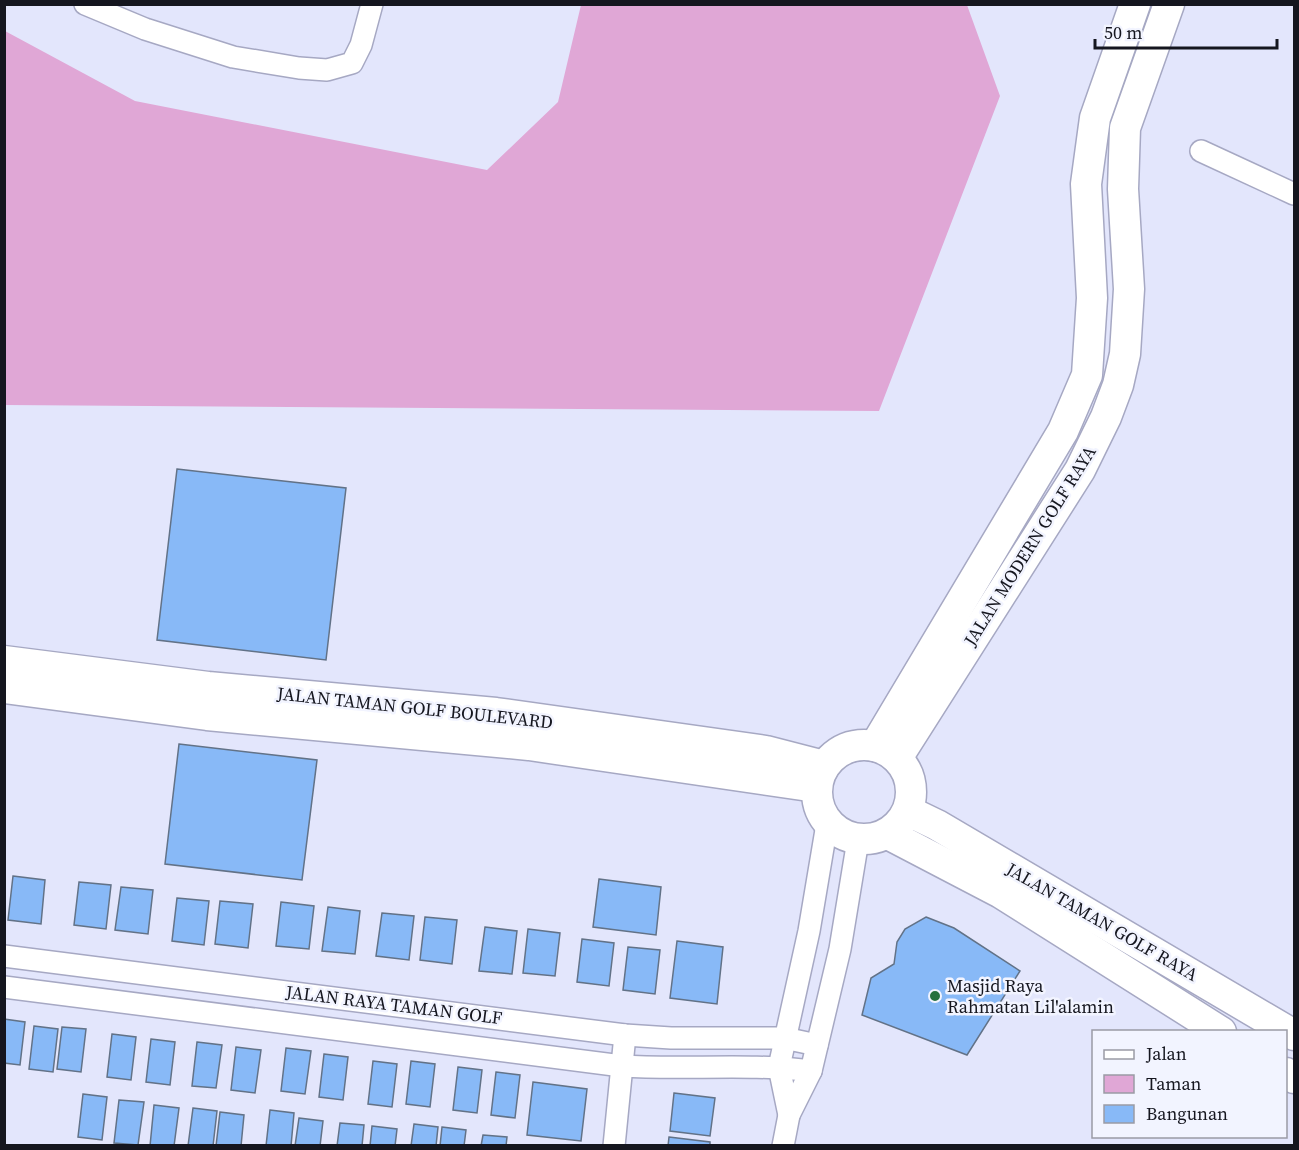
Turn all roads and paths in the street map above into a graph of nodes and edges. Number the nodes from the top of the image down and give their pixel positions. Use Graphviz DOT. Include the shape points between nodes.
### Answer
graph roads {
  1 [pos="85,4"];
  2 [pos="372,4"];
  3 [pos="1135,4"];
  4 [pos="1169,4"];
  5 [pos="1201,150"];
  6 [pos="1294,194"];
  7 [pos="4,661"];
  8 [pos="4,688"];
  9 [pos="886,752"];
  10 [pos="820,777"];
  11 [pos="908,811"];
  12 [pos="827,824"];
  13 [pos="888,834"];
  14 [pos="858,840"];
  15 [pos="813,907"];
  16 [pos="846,912"];
  17 [pos="4,956"];
  18 [pos="4,987"];
  19 [pos="1218,1030"];
  20 [pos="1286,1030"];
  21 [pos="626,1035"];
  22 [pos="784,1038"];
  23 [pos="817,1045"];
  24 [pos="622,1066"];
  25 [pos="779,1067"];
  26 [pos="811,1071"];
  27 [pos="789,1115"];
  28 [pos="614,1146"];
  29 [pos="783,1146"];
  1 -- 2 [label="street" via="145,29 233,57 327,70 352,63"];
  3 -- 9 [label="street, JALAN MODERN GOLF RAYA" via="1095,118 1087,173 1092,298 1087,375 1063,431"];
  4 -- 9 [label="street, JALAN MODERN GOLF RAYA" via="1125,129 1123,189 1129,289 1125,354 1106,417 1080,470"];
  5 -- 6 [label="street"];
  7 -- 10 [label="street, JALAN TAMAN GOLF BOULEVARD" via="208,687 496,713 766,751"];
  8 -- 10 [label="street, JALAN TAMAN GOLF BOULEVARD" via="207,715"];
  9 -- 10 [label="street" via="856,745 838,752"];
  9 -- 11 [label="street" via="906,769 912,797"];
  10 -- 12 [label="street" via="818,807"];
  11 -- 13 [label="street"];
  11 -- 20 [label="street, JALAN TAMAN GOLF RAYA"];
  12 -- 14 [label="street" via="841,835"];
  12 -- 15 [label="street"];
  13 -- 14 [label="street"];
  13 -- 19 [label="street, JALAN TAMAN GOLF RAYA" via="1001,893"];
  14 -- 16 [label="street"];
  15 -- 16 [label="street"];
  15 -- 22 [label="street"];
  16 -- 23 [label="street"];
  17 -- 21 [label="street, JALAN RAYA TAMAN GOLF"];
  18 -- 24 [label="street, JALAN RAYA TAMAN GOLF"];
  21 -- 22 [label="street, JALAN RAYA TAMAN GOLF"];
  21 -- 24 [label="street"];
  22 -- 23 [label="street, JALAN RAYA TAMAN GOLF"];
  22 -- 25 [label="street"];
  23 -- 26 [label="street"];
  24 -- 25 [label="street, JALAN RAYA TAMAN GOLF"];
  24 -- 28 [label="street"];
  25 -- 26 [label="street, JALAN RAYA TAMAN GOLF"];
  25 -- 27 [label="street"];
  26 -- 27 [label="street"];
  27 -- 29 [label="street"];
}
